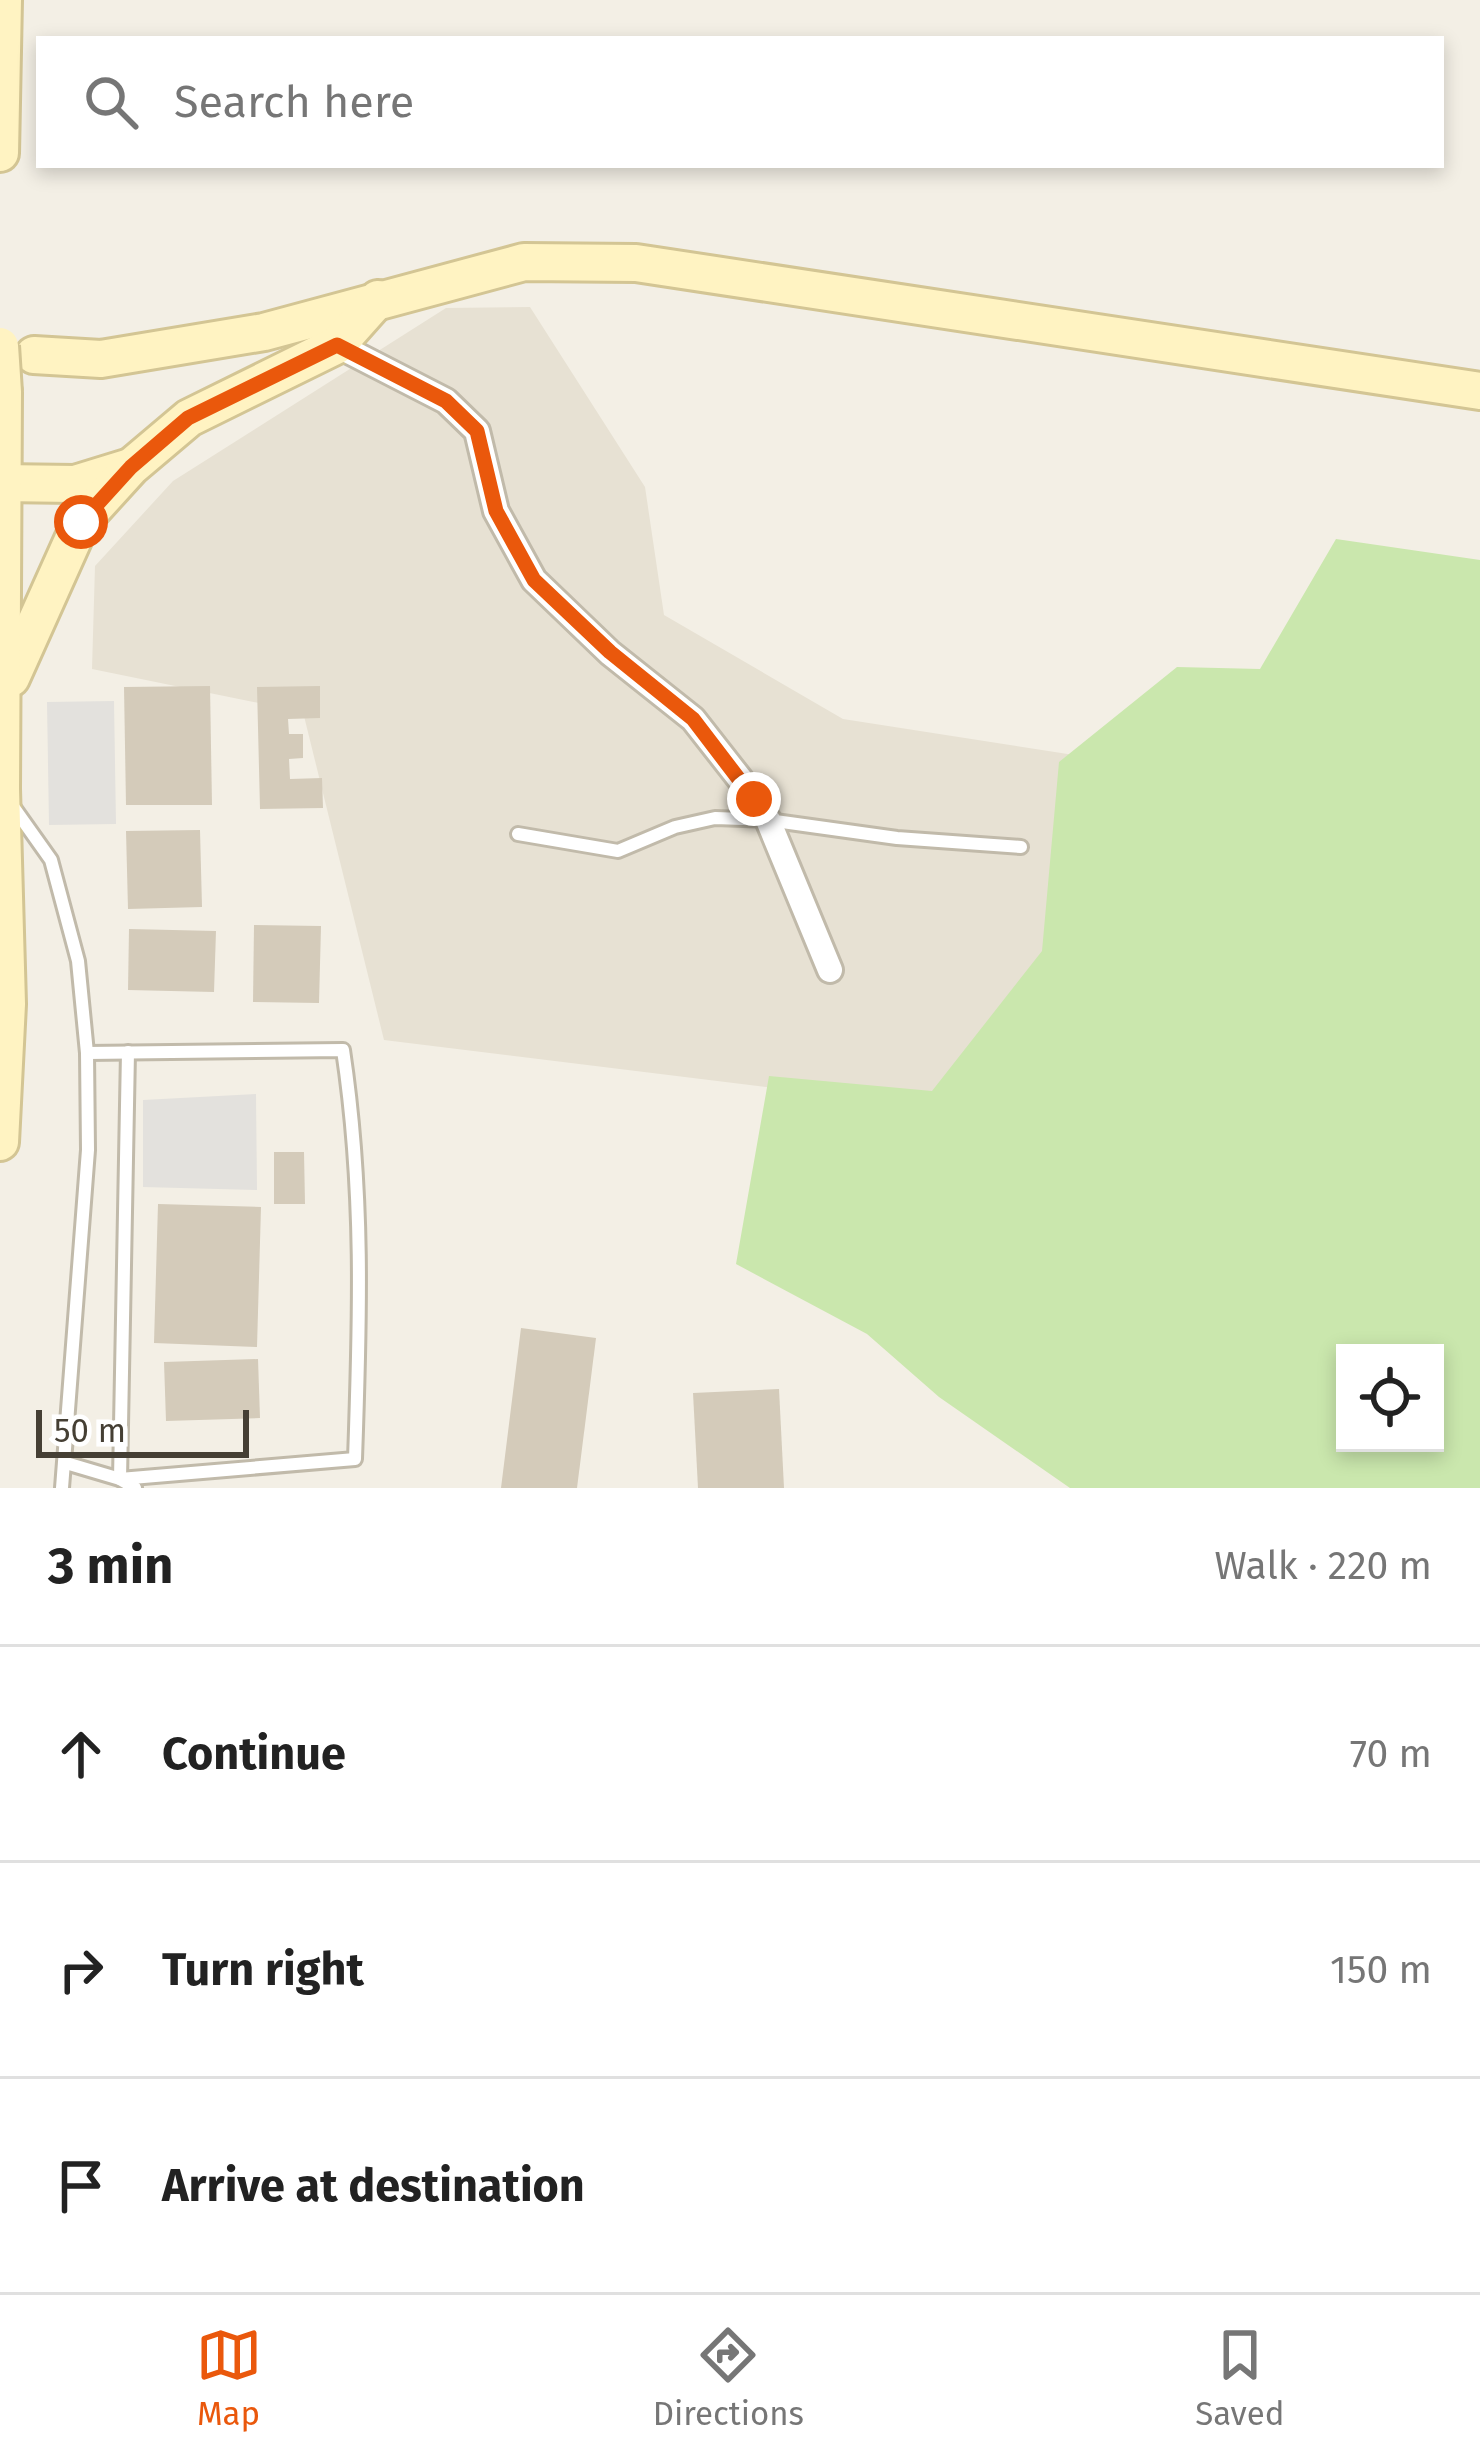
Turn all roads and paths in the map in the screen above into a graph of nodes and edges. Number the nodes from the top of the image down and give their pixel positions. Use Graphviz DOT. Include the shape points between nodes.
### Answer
graph roads {
  1 [pos="3,0"];
  2 [pos="0,153"];
  3 [pos="378,299"];
  4 [pos="337,345"];
  5 [pos="17,350"];
  6 [pos="1480,391"];
  7 [pos="3,392"];
  8 [pos="131,467"];
  9 [pos="2,483"];
  10 [pos="2,591"];
  11 [pos="3,699"];
  12 [pos="1,789"];
  13 [pos="767,820"];
  14 [pos="2,829"];
  15 [pos="518,834"];
  16 [pos="1021,848"];
  17 [pos="830,970"];
  18 [pos="4,1004"];
  19 [pos="128,1052"];
  20 [pos="87,1053"];
  21 [pos="0,1142"];
  22 [pos="66,1463"];
  23 [pos="121,1479"];
  24 [pos="62,1488"];
  25 [pos="135,1488"];
  1 -- 2 [label="street"];
  3 -- 4 [label="street"];
  3 -- 5 [label="street" via="264,332 100,359"];
  3 -- 6 [label="street" via="524,262 636,263"];
  4 -- 8 [label="street" via="188,418"];
  4 -- 13 [label="street" via="446,401 477,431 496,511 534,580 693,719"];
  5 -- 7 [label="street, bridge"];
  7 -- 9 [label="street"];
  8 -- 9 [label="street" via="75,484"];
  8 -- 11 [label="street" via="81,522"];
  9 -- 10 [label="street"];
  10 -- 11 [label="street"];
  11 -- 12 [label="street"];
  12 -- 14 [label="street"];
  12 -- 20 [label="lane" via="51,860 78,961"];
  13 -- 15 [label="lane" via="716,818 618,851"];
  13 -- 16 [label="lane"];
  13 -- 17 [label="street"];
  14 -- 18 [label="street"];
  18 -- 21 [label="street"];
  19 -- 20 [label="lane"];
  19 -- 23 [label="lane"];
  19 -- 23 [label="lane" via="343,1050 362,1265 355,1459"];
  20 -- 22 [label="lane"];
  22 -- 23 [label="lane"];
  22 -- 24 [label="lane"];
  23 -- 25 [label="lane"];
}
